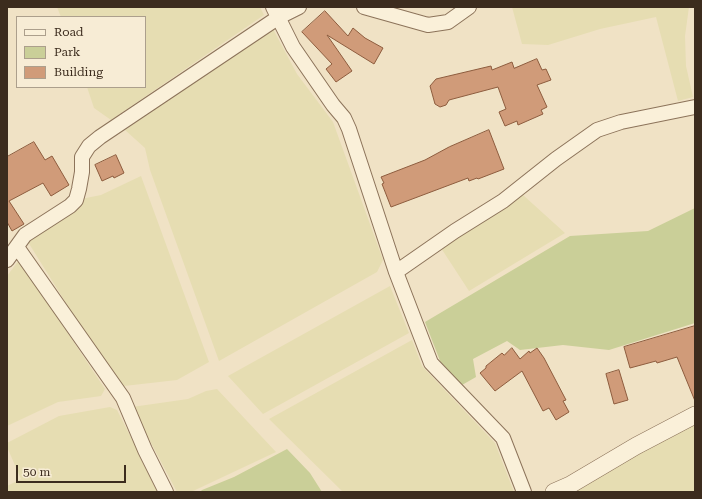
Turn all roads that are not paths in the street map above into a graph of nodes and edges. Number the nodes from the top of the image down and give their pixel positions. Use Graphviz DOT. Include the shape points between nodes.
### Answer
graph roads {
  1 [pos="299,7"];
  2 [pos="364,7"];
  3 [pos="469,7"];
  4 [pos="276,12"];
  5 [pos="695,106"];
  6 [pos="17,246"];
  7 [pos="7,260"];
  8 [pos="396,272"];
  9 [pos="695,415"];
  10 [pos="166,492"];
  11 [pos="524,492"];
  12 [pos="554,492"];
  1 -- 4 [label="street"];
  2 -- 3 [label="street" via="428,25 448,22"];
  4 -- 6 [label="street" via="89,146 82,157 82,172 76,200 24,235"];
  4 -- 8 [label="street" via="293,47 344,118"];
  5 -- 8 [label="street" via="621,122 597,130 503,201"];
  6 -- 7 [label="street"];
  6 -- 10 [label="street" via="123,398"];
  8 -- 11 [label="street" via="431,362 503,438"];
  9 -- 12 [label="street"];
}
